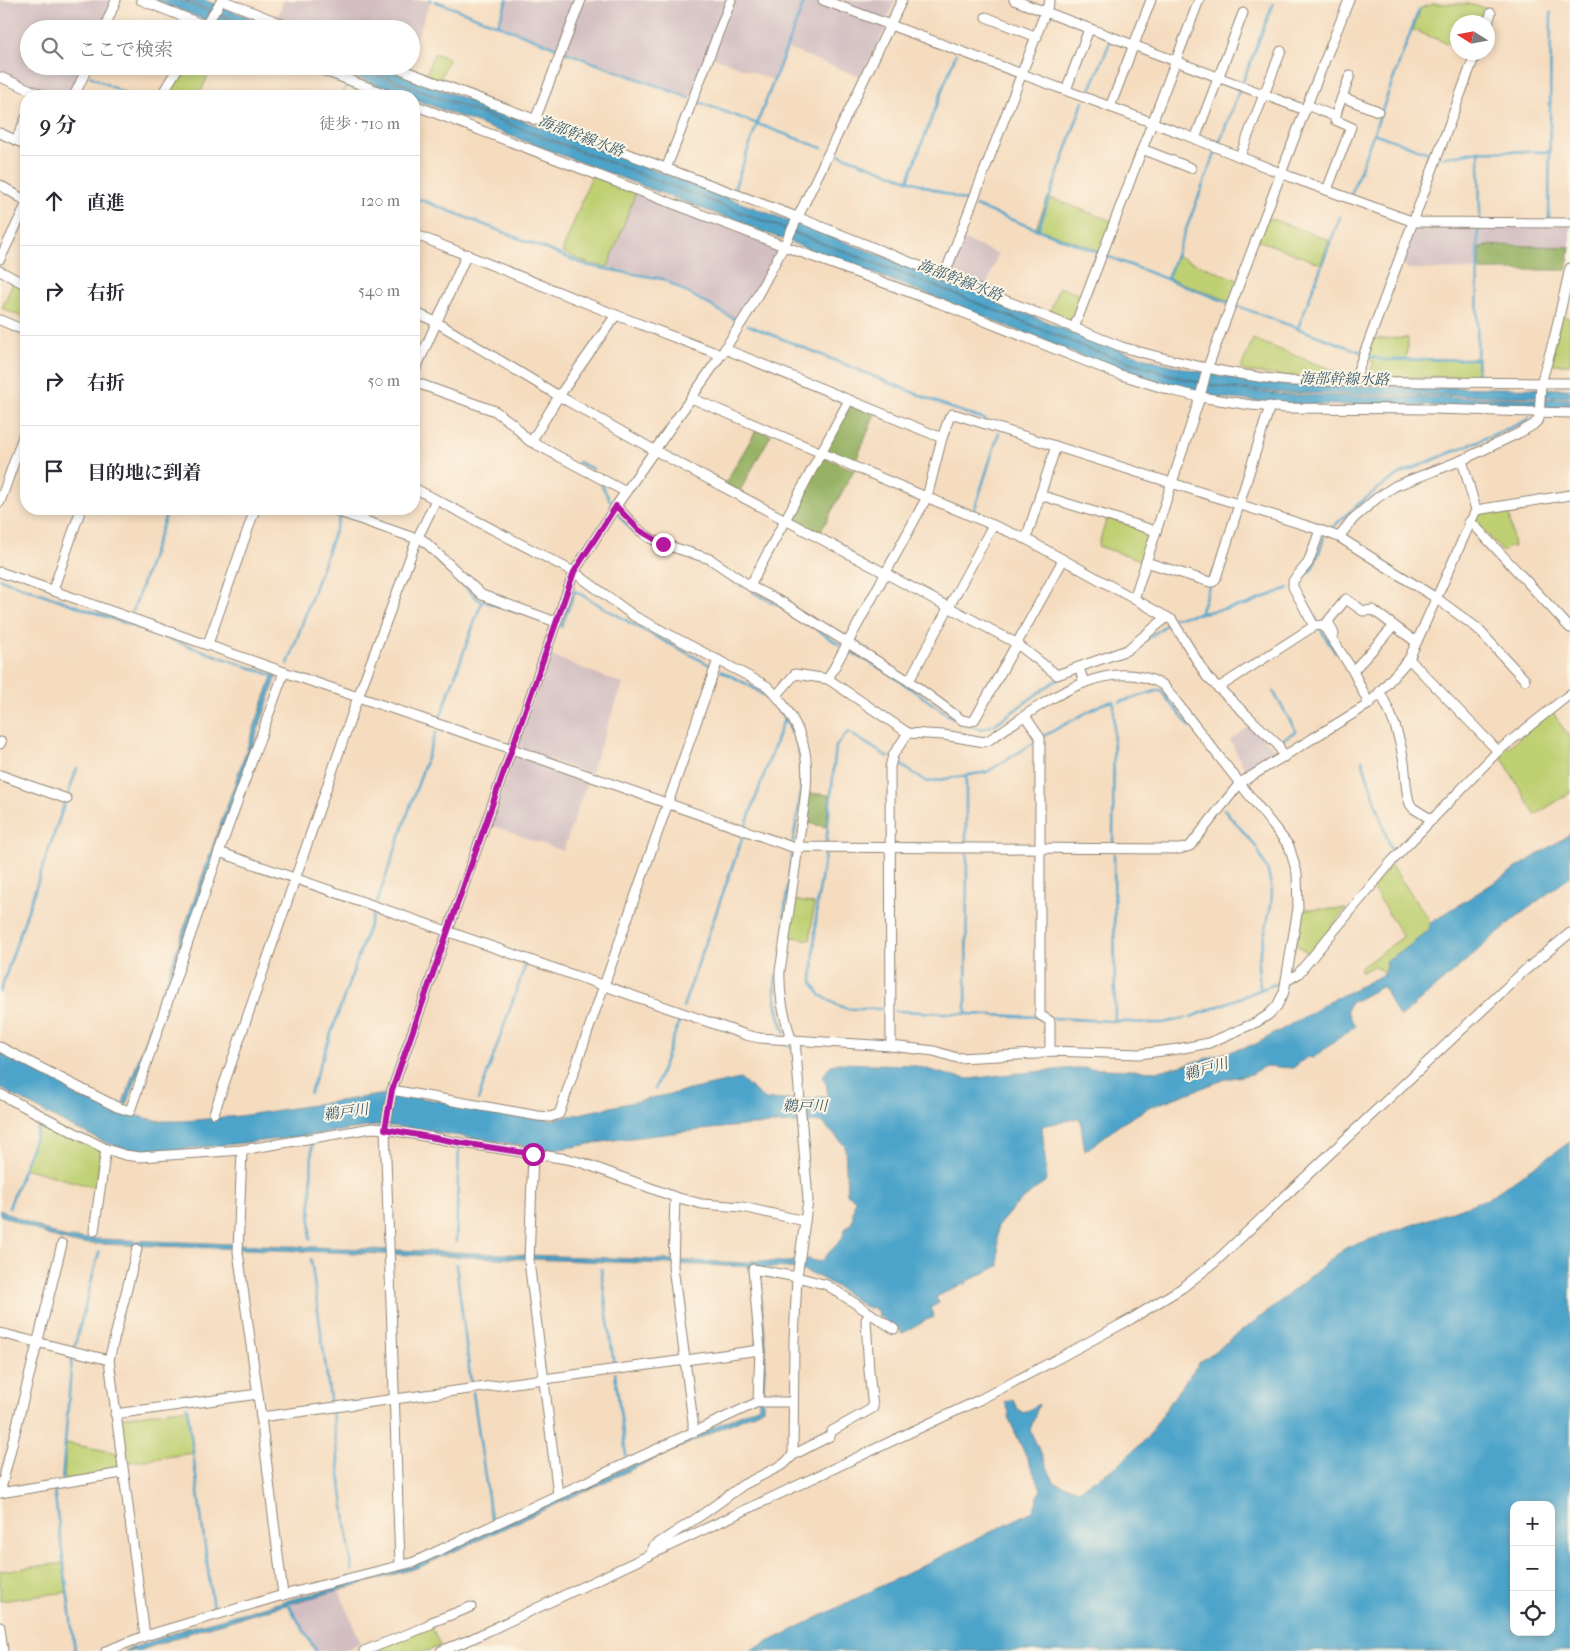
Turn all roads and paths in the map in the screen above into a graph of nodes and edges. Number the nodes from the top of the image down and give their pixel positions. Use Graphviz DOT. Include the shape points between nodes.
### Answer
graph roads {
  1 [pos="116,0"];
  2 [pos="141,0"];
  3 [pos="581,0"];
  4 [pos="731,0"];
  5 [pos="823,0"];
  6 [pos="902,0"];
  7 [pos="1014,0"];
  8 [pos="1050,0"];
  9 [pos="1151,0"];
  10 [pos="1199,0"];
  11 [pos="1349,0"];
  12 [pos="222,1"];
  13 [pos="1243,12"];
  14 [pos="1046,13"];
  15 [pos="986,17"];
  16 [pos="108,20"];
  17 [pos="188,20"];
  18 [pos="211,20"];
  19 [pos="272,20"];
  20 [pos="891,24"];
  21 [pos="1089,29"];
  22 [pos="1037,37"];
  23 [pos="1133,45"];
  24 [pos="1281,51"];
  25 [pos="1473,60"];
  26 [pos="1176,62"];
  27 [pos="1023,74"];
  28 [pos="84,75"];
  29 [pos="174,75"];
  30 [pos="336,75"];
  31 [pos="416,75"];
  32 [pos="1350,76"];
  33 [pos="0,77"];
  34 [pos="1218,78"];
  35 [pos="29,90"];
  36 [pos="77,90"];
  37 [pos="165,90"];
  38 [pos="375,90"];
  39 [pos="1066,90"];
  40 [pos="1264,95"];
  41 [pos="1342,97"];
  42 [pos="420,107"];
  43 [pos="1110,107"];
  44 [pos="1306,108"];
  45 [pos="1378,111"];
  46 [pos="1336,117"];
  47 [pos="535,120"];
  48 [pos="1152,123"];
  49 [pos="20,131"];
  50 [pos="0,133"];
  51 [pos="1195,139"];
  52 [pos="16,140"];
  53 [pos="20,142"];
  54 [pos="1142,150"];
  55 [pos="1240,156"];
  56 [pos="1191,168"];
  57 [pos="666,169"];
  58 [pos="1281,172"];
  59 [pos="0,185"];
  60 [pos="1327,190"];
  61 [pos="20,200"];
  62 [pos="20,217"];
  63 [pos="797,218"];
  64 [pos="1414,222"];
  65 [pos="1570,223"];
  66 [pos="420,236"];
  67 [pos="784,245"];
  68 [pos="467,254"];
  69 [pos="0,259"];
  70 [pos="1570,268"];
  71 [pos="0,271"];
  72 [pos="944,276"];
  73 [pos="20,282"];
  74 [pos="420,315"];
  75 [pos="616,315"];
  76 [pos="0,320"];
  77 [pos="436,322"];
  78 [pos="20,328"];
  79 [pos="1074,328"];
  80 [pos="723,352"];
  81 [pos="420,359"];
  82 [pos="1206,371"];
  83 [pos="1354,381"];
  84 [pos="1570,383"];
  85 [pos="420,384"];
  86 [pos="1541,384"];
  87 [pos="559,396"];
  88 [pos="1200,396"];
  89 [pos="691,398"];
  90 [pos="849,400"];
  91 [pos="1270,406"];
  92 [pos="1540,412"];
  93 [pos="1570,413"];
  94 [pos="942,438"];
  95 [pos="531,442"];
  96 [pos="20,445"];
  97 [pos="1056,446"];
  98 [pos="654,450"];
  99 [pos="821,453"];
  100 [pos="1462,460"];
  101 [pos="1172,482"];
  102 [pos="420,491"];
  103 [pos="626,492"];
  104 [pos="1040,495"];
  105 [pos="1570,495"];
  106 [pos="927,497"];
  107 [pos="436,500"];
  108 [pos="0,502"];
  109 [pos="1240,504"];
  110 [pos="616,506"];
  111 [pos="1476,510"];
  112 [pos="79,515"];
  113 [pos="253,515"];
  114 [pos="349,515"];
  115 [pos="785,521"];
  116 [pos="1469,522"];
  117 [pos="993,525"];
  118 [pos="1156,530"];
  119 [pos="1320,530"];
  120 [pos="1339,537"];
  121 [pos="417,538"];
  122 [pos="1026,539"];
  123 [pos="1063,560"];
  124 [pos="1146,562"];
  125 [pos="0,572"];
  126 [pos="574,572"];
  127 [pos="886,574"];
  128 [pos="750,586"];
  129 [pos="52,590"];
  130 [pos="1436,598"];
  131 [pos="1134,599"];
  132 [pos="948,607"];
  133 [pos="1167,617"];
  134 [pos="556,622"];
  135 [pos="1314,626"];
  136 [pos="1394,626"];
  137 [pos="1570,628"];
  138 [pos="1416,642"];
  139 [pos="846,643"];
  140 [pos="208,644"];
  141 [pos="1016,644"];
  142 [pos="1409,659"];
  143 [pos="718,660"];
  144 [pos="1078,667"];
  145 [pos="1352,669"];
  146 [pos="284,672"];
  147 [pos="828,679"];
  148 [pos="1525,680"];
  149 [pos="909,682"];
  150 [pos="1084,682"];
  151 [pos="1218,688"];
  152 [pos="1380,692"];
  153 [pos="1570,694"];
  154 [pos="777,695"];
  155 [pos="358,697"];
  156 [pos="1370,704"];
  157 [pos="1026,716"];
  158 [pos="908,733"];
  159 [pos="512,749"];
  160 [pos="1498,751"];
  161 [pos="1284,757"];
  162 [pos="0,775"];
  163 [pos="1240,783"];
  164 [pos="67,799"];
  165 [pos="668,804"];
  166 [pos="1432,820"];
  167 [pos="798,847"];
  168 [pos="890,847"];
  169 [pos="1039,848"];
  170 [pos="219,852"];
  171 [pos="296,879"];
  172 [pos="449,931"];
  173 [pos="1570,933"];
  174 [pos="1288,980"];
  175 [pos="604,985"];
  176 [pos="793,1040"];
  177 [pos="891,1046"];
  178 [pos="0,1047"];
  179 [pos="1050,1051"];
  180 [pos="392,1090"];
  181 [pos="0,1094"];
  182 [pos="214,1113"];
  183 [pos="385,1128"];
  184 [pos="106,1149"];
  185 [pos="242,1150"];
  186 [pos="533,1154"];
  187 [pos="675,1197"];
  188 [pos="805,1222"];
  189 [pos="94,1231"];
  190 [pos="62,1244"];
  191 [pos="137,1249"];
  192 [pos="797,1275"];
  193 [pos="870,1313"];
  194 [pos="894,1330"];
  195 [pos="0,1333"];
  196 [pos="38,1343"];
  197 [pos="760,1350"];
  198 [pos="108,1360"];
  199 [pos="685,1360"];
  200 [pos="544,1379"];
  201 [pos="258,1394"];
  202 [pos="394,1400"];
  203 [pos="762,1402"];
  204 [pos="792,1402"];
  205 [pos="115,1414"];
  206 [pos="261,1417"];
  207 [pos="693,1432"];
  208 [pos="793,1455"];
  209 [pos="122,1473"];
  210 [pos="0,1493"];
  211 [pos="558,1494"];
  212 [pos="649,1556"];
  213 [pos="400,1564"];
  214 [pos="283,1595"];
  215 [pos="471,1608"];
  216 [pos="0,1627"];
  217 [pos="145,1636"];
  218 [pos="3,1651"];
  219 [pos="106,1651"];
  220 [pos="364,1651"];
  221 [pos="441,1651"];
  1 -- 16 [label="street"];
  2 -- 17 [label="street"];
  3 -- 47 [label="street"];
  4 -- 57 [label="street"];
  5 -- 20 [label="street"];
  6 -- 20 [label="street"];
  7 -- 14 [label="street"];
  8 -- 14 [label="street"];
  9 -- 23 [label="street"];
  10 -- 26 [label="street"];
  11 -- 44 [label="street"];
  12 -- 18 [label="street"];
  12 -- 19 [label="street"];
  13 -- 34 [label="street"];
  14 -- 21 [label="street"];
  14 -- 22 [label="street"];
  15 -- 22 [label="street"];
  20 -- 27 [label="street"];
  20 -- 63 [label="street"];
  21 -- 23 [label="street"];
  21 -- 39 [label="street"];
  22 -- 27 [label="street"];
  23 -- 26 [label="street"];
  23 -- 43 [label="street"];
  24 -- 40 [label="street"];
  25 -- 64 [label="street"];
  26 -- 34 [label="street"];
  26 -- 48 [label="street"];
  27 -- 39 [label="street"];
  27 -- 72 [label="street"];
  28 -- 36 [label="street"];
  29 -- 37 [label="street"];
  30 -- 38 [label="street"];
  31 -- 47 [label="street"];
  32 -- 41 [label="street"];
  33 -- 35 [label="street"];
  34 -- 40 [label="street"];
  34 -- 51 [label="street"];
  39 -- 43 [label="street"];
  40 -- 44 [label="street"];
  40 -- 55 [label="street"];
  41 -- 45 [label="street"];
  41 -- 46 [label="street"];
  42 -- 67 [label="street"];
  43 -- 48 [label="street"];
  44 -- 46 [label="street"];
  44 -- 58 [label="street"];
  46 -- 60 [label="street" via="1335,120 1351,127"];
  47 -- 57 [label="street"];
  48 -- 51 [label="street"];
  48 -- 54 [label="street"];
  49 -- 52 [label="street"];
  50 -- 52 [label="street"];
  51 -- 55 [label="street"];
  52 -- 53 [label="street"];
  54 -- 56 [label="street"];
  54 -- 79 [label="street"];
  55 -- 58 [label="street"];
  57 -- 63 [label="street"];
  58 -- 60 [label="street"];
  58 -- 82 [label="street"];
  59 -- 61 [label="street"];
  60 -- 64 [label="street"];
  62 -- 69 [label="street"];
  63 -- 67 [label="street"];
  63 -- 72 [label="street"];
  64 -- 65 [label="street"];
  64 -- 83 [label="street"];
  66 -- 68 [label="street"];
  67 -- 80 [label="street"];
  67 -- 88 [label="street" via="1118,374"];
  68 -- 75 [label="street"];
  68 -- 77 [label="street"];
  70 -- 86 [label="street"];
  71 -- 73 [label="street"];
  72 -- 79 [label="street"];
  74 -- 77 [label="street"];
  75 -- 80 [label="street"];
  75 -- 87 [label="street"];
  76 -- 78 [label="street"];
  77 -- 81 [label="street"];
  77 -- 87 [label="street"];
  79 -- 82 [label="street" via="1122,347"];
  80 -- 89 [label="street"];
  80 -- 90 [label="street"];
  82 -- 83 [label="street" via="1290,380"];
  82 -- 88 [label="street"];
  83 -- 86 [label="street"];
  84 -- 86 [label="street"];
  85 -- 95 [label="street" via="495,411"];
  86 -- 92 [label="street"];
  87 -- 95 [label="street"];
  87 -- 98 [label="street"];
  88 -- 91 [label="street"];
  88 -- 101 [label="street"];
  89 -- 98 [label="street"];
  89 -- 99 [label="street"];
  90 -- 94 [label="street"];
  90 -- 99 [label="street"];
  91 -- 92 [label="street"];
  91 -- 109 [label="street"];
  92 -- 93 [label="street"];
  92 -- 100 [label="street" via="1533,425"];
  94 -- 97 [label="street" via="952,414"];
  94 -- 106 [label="street"];
  95 -- 103 [label="street"];
  96 -- 108 [label="street"];
  97 -- 101 [label="street"];
  97 -- 104 [label="street"];
  98 -- 103 [label="street"];
  98 -- 115 [label="street"];
  99 -- 106 [label="street"];
  99 -- 115 [label="street"];
  100 -- 111 [label="street"];
  100 -- 120 [label="street" via="1395,486 1354,518"];
  101 -- 109 [label="street"];
  101 -- 118 [label="street"];
  102 -- 107 [label="street"];
  103 -- 110 [label="street"];
  104 -- 118 [label="street"];
  104 -- 122 [label="street"];
  105 -- 111 [label="street"];
  106 -- 117 [label="street"];
  106 -- 127 [label="street"];
  107 -- 121 [label="street"];
  107 -- 126 [label="street"];
  109 -- 119 [label="street"];
  109 -- 124 [label="street" via="1213,582"];
  110 -- 126 [label="street"];
  110 -- 128 [label="street" via="650,538 710,559"];
  111 -- 116 [label="street"];
  112 -- 129 [label="street"];
  113 -- 140 [label="street"];
  114 -- 121 [label="street"];
  115 -- 127 [label="street"];
  115 -- 128 [label="street"];
  116 -- 130 [label="street"];
  116 -- 137 [label="street"];
  117 -- 122 [label="street"];
  117 -- 132 [label="street"];
  118 -- 124 [label="street"];
  119 -- 120 [label="street"];
  119 -- 135 [label="street" via="1308,563 1292,584"];
  120 -- 130 [label="street"];
  121 -- 134 [label="street" via="482,595"];
  121 -- 155 [label="street"];
  122 -- 123 [label="street"];
  123 -- 131 [label="street"];
  123 -- 141 [label="street"];
  124 -- 131 [label="street"];
  125 -- 129 [label="street"];
  126 -- 134 [label="street"];
  126 -- 143 [label="street" via="634,616"];
  127 -- 132 [label="street"];
  127 -- 139 [label="street"];
  128 -- 139 [label="street"];
  129 -- 140 [label="street"];
  130 -- 138 [label="street"];
  130 -- 148 [label="street" via="1477,628"];
  131 -- 133 [label="street"];
  132 -- 141 [label="street"];
  132 -- 149 [label="street"];
  133 -- 144 [label="street" via="1127,650"];
  133 -- 151 [label="street" via="1207,677"];
  134 -- 159 [label="street"];
  135 -- 145 [label="street" via="1323,625"];
  135 -- 151 [label="street"];
  136 -- 138 [label="street"];
  136 -- 145 [label="street"];
  136 -- 145 [label="street" via="1373,610 1363,611 1346,600 1328,622"];
  138 -- 142 [label="street"];
  139 -- 147 [label="street"];
  139 -- 149 [label="street"];
  140 -- 146 [label="street"];
  141 -- 144 [label="street" via="1057,675"];
  141 -- 149 [label="street" via="972,722 962,720"];
  142 -- 152 [label="street"];
  142 -- 160 [label="street"];
  143 -- 154 [label="street" via="767,686"];
  143 -- 165 [label="street"];
  144 -- 150 [label="street"];
  145 -- 156 [label="street"];
  146 -- 155 [label="street"];
  146 -- 170 [label="street"];
  147 -- 154 [label="street" via="794,674"];
  147 -- 158 [label="street"];
  150 -- 157 [label="street"];
  150 -- 163 [label="street" via="1120,674 1135,675 1163,685"];
  151 -- 161 [label="street" via="1278,744"];
  152 -- 156 [label="street"];
  152 -- 166 [label="street" via="1397,732 1410,804"];
  153 -- 160 [label="street"];
  154 -- 167 [label="street" via="792,717 805,751 805,786"];
  155 -- 159 [label="street"];
  155 -- 171 [label="street"];
  156 -- 161 [label="street"];
  157 -- 158 [label="street" via="984,742 944,734"];
  157 -- 169 [label="street" via="1040,738"];
  158 -- 168 [label="street" via="891,760"];
  159 -- 165 [label="street"];
  159 -- 172 [label="street"];
  160 -- 166 [label="street"];
  161 -- 163 [label="street"];
  162 -- 164 [label="street"];
  163 -- 169 [label="street" via="1186,848"];
  163 -- 174 [label="street" via="1289,846 1297,874 1298,908"];
  165 -- 167 [label="street"];
  165 -- 175 [label="street"];
  166 -- 174 [label="street" via="1386,867 1298,974"];
  167 -- 168 [label="street"];
  167 -- 176 [label="street" via="779,990"];
  168 -- 169 [label="street"];
  168 -- 177 [label="street"];
  169 -- 179 [label="street" via="1040,1015 1050,1020"];
  170 -- 171 [label="street"];
  170 -- 178 [label="street" via="130,1112"];
  171 -- 172 [label="street"];
  171 -- 182 [label="street"];
  172 -- 175 [label="street"];
  172 -- 180 [label="street"];
  173 -- 212 [label="street" via="1523,972 1214,1262 1182,1288 1099,1337 980,1400"];
  174 -- 179 [label="street" via="1277,1006 1268,1015 1209,1043 1139,1054"];
  175 -- 176 [label="street" via="746,1035"];
  175 -- 180 [label="street" via="559,1114 538,1116"];
  176 -- 177 [label="street"];
  176 -- 188 [label="street" via="808,1200"];
  177 -- 179 [label="street" via="934,1051 957,1058"];
  180 -- 183 [label="street"];
  181 -- 184 [label="street"];
  183 -- 185 [label="street"];
  183 -- 186 [label="street"];
  183 -- 202 [label="street"];
  184 -- 185 [label="street" via="140,1157"];
  184 -- 189 [label="street"];
  185 -- 201 [label="street" via="239,1247"];
  186 -- 187 [label="street" via="567,1158"];
  186 -- 200 [label="street" via="529,1256"];
  187 -- 188 [label="street" via="702,1204 742,1207"];
  187 -- 199 [label="street" via="673,1267"];
  188 -- 192 [label="street"];
  190 -- 196 [label="street"];
  191 -- 198 [label="street"];
  192 -- 193 [label="street" via="827,1285"];
  192 -- 197 [label="street" via="753,1270"];
  192 -- 204 [label="street"];
  193 -- 194 [label="street"];
  193 -- 208 [label="street" via="866,1320 873,1408"];
  195 -- 196 [label="street"];
  196 -- 198 [label="street"];
  196 -- 210 [label="street"];
  197 -- 199 [label="street"];
  197 -- 203 [label="street"];
  198 -- 205 [label="street"];
  199 -- 200 [label="street"];
  199 -- 207 [label="street"];
  200 -- 202 [label="street"];
  200 -- 211 [label="street"];
  201 -- 205 [label="street"];
  201 -- 206 [label="street"];
  202 -- 206 [label="street"];
  202 -- 213 [label="street"];
  203 -- 204 [label="street"];
  203 -- 207 [label="street"];
  204 -- 208 [label="street"];
  205 -- 209 [label="street"];
  206 -- 214 [label="street"];
  207 -- 211 [label="street"];
  208 -- 212 [label="street" via="784,1464 743,1485 654,1546"];
  209 -- 210 [label="street"];
  209 -- 217 [label="street"];
  211 -- 213 [label="street" via="414,1562"];
  212 -- 221 [label="street"];
  213 -- 214 [label="street"];
  214 -- 217 [label="street"];
  215 -- 220 [label="street"];
  216 -- 218 [label="street"];
  217 -- 219 [label="street"];
}
